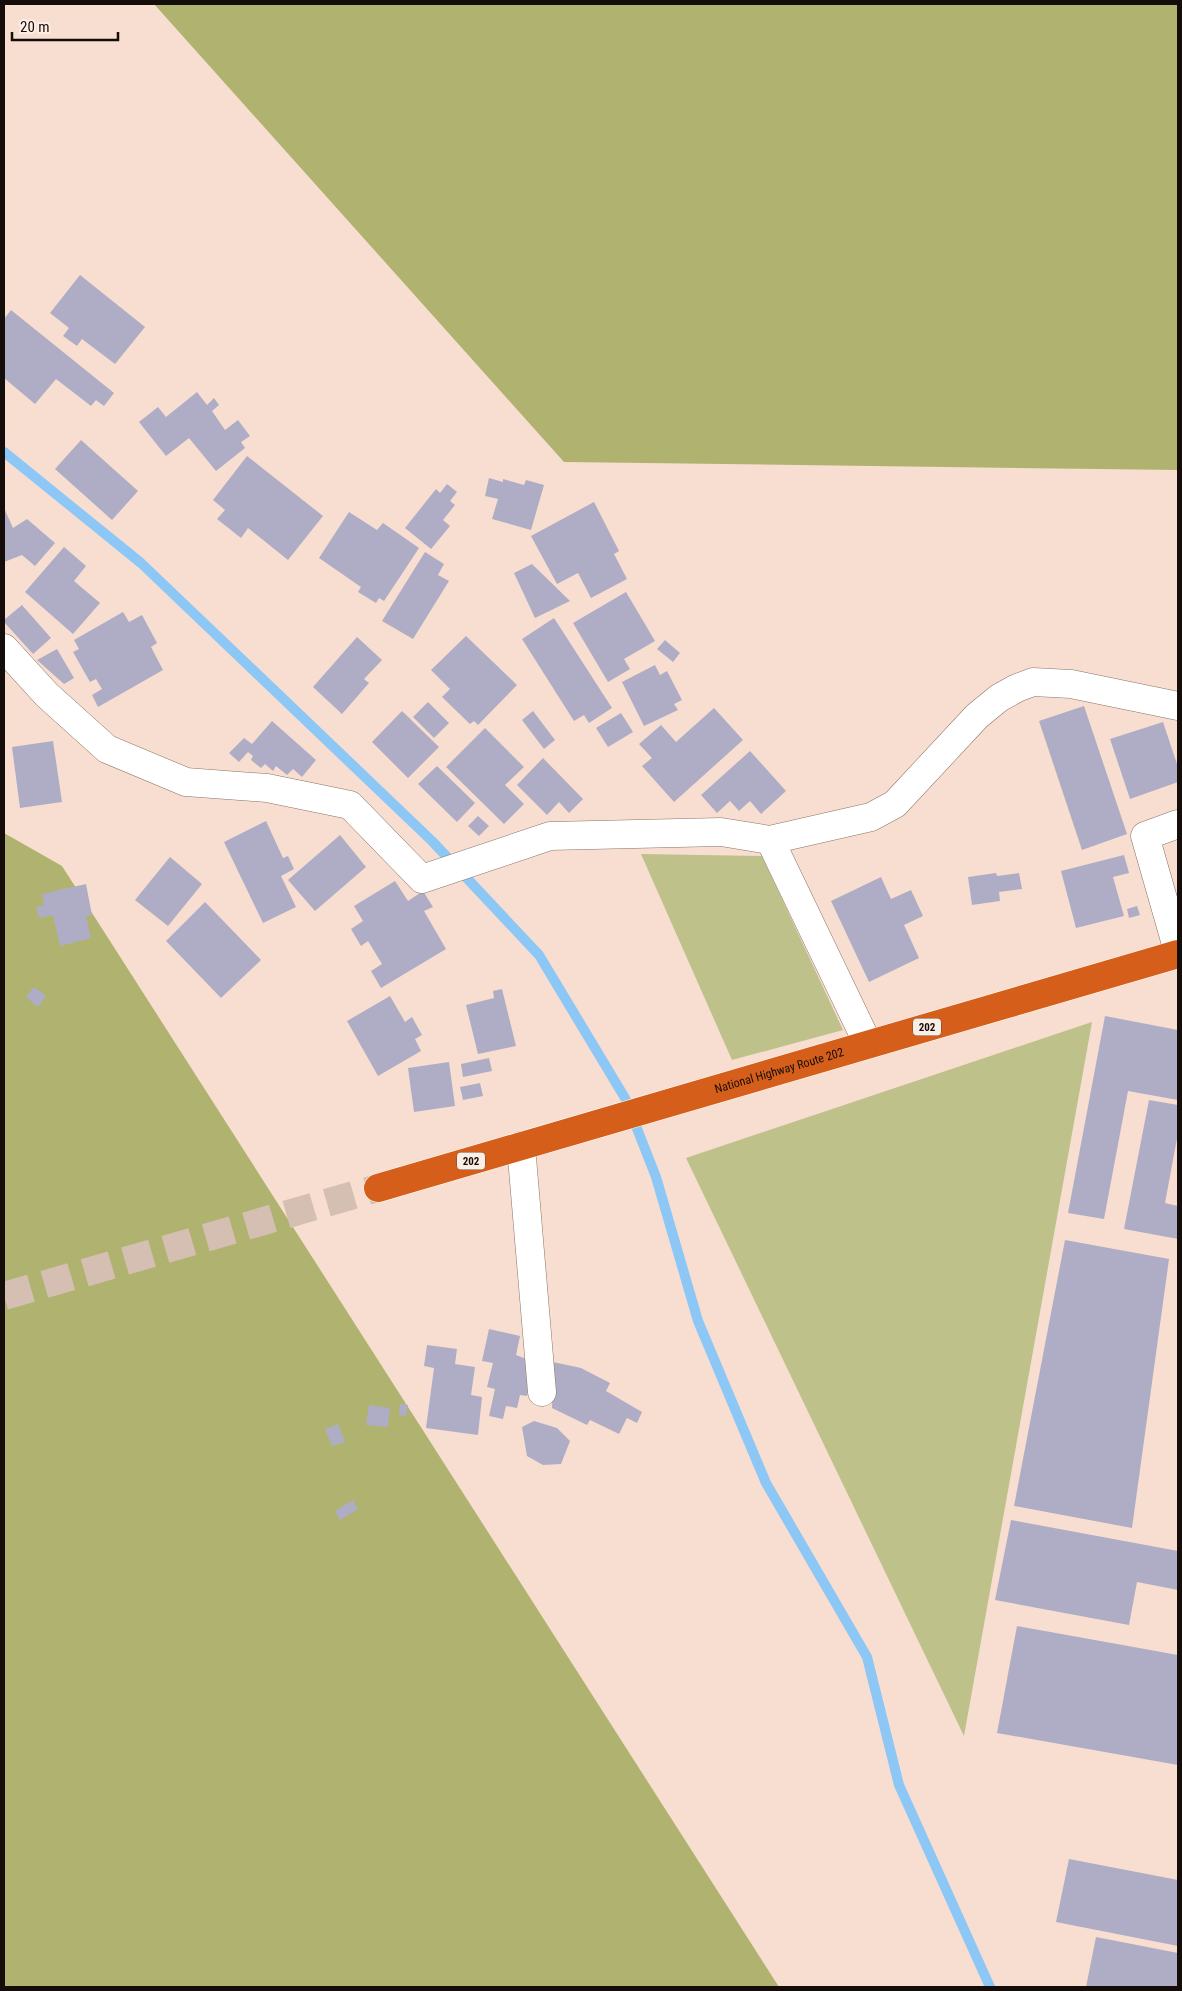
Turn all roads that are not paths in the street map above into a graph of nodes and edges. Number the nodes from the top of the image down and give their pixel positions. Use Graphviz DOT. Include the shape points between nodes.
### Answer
graph roads {
  1 [pos="4,648"];
  2 [pos="1178,706"];
  3 [pos="1178,824"];
  4 [pos="770,840"];
  5 [pos="1178,952"];
  6 [pos="868,1044"];
  7 [pos="521,1146"];
  8 [pos="378,1188"];
  9 [pos="542,1392"];
  1 -- 4 [label="street" via="46,695 107,749 186,782 267,788 350,804 422,879 550,836 721,832"];
  2 -- 4 [label="street" via="1071,684 1033,682 999,698 976,716 895,804 871,817"];
  3 -- 5 [label="street" via="1145,836"];
  4 -- 6 [label="street"];
  5 -- 6 [label="highway, National Highway Route 202 / 202"];
  6 -- 7 [label="highway, National Highway Route 202 / 202"];
  7 -- 8 [label="highway, National Highway Route 202 / 202"];
  7 -- 9 [label="street"];
}
